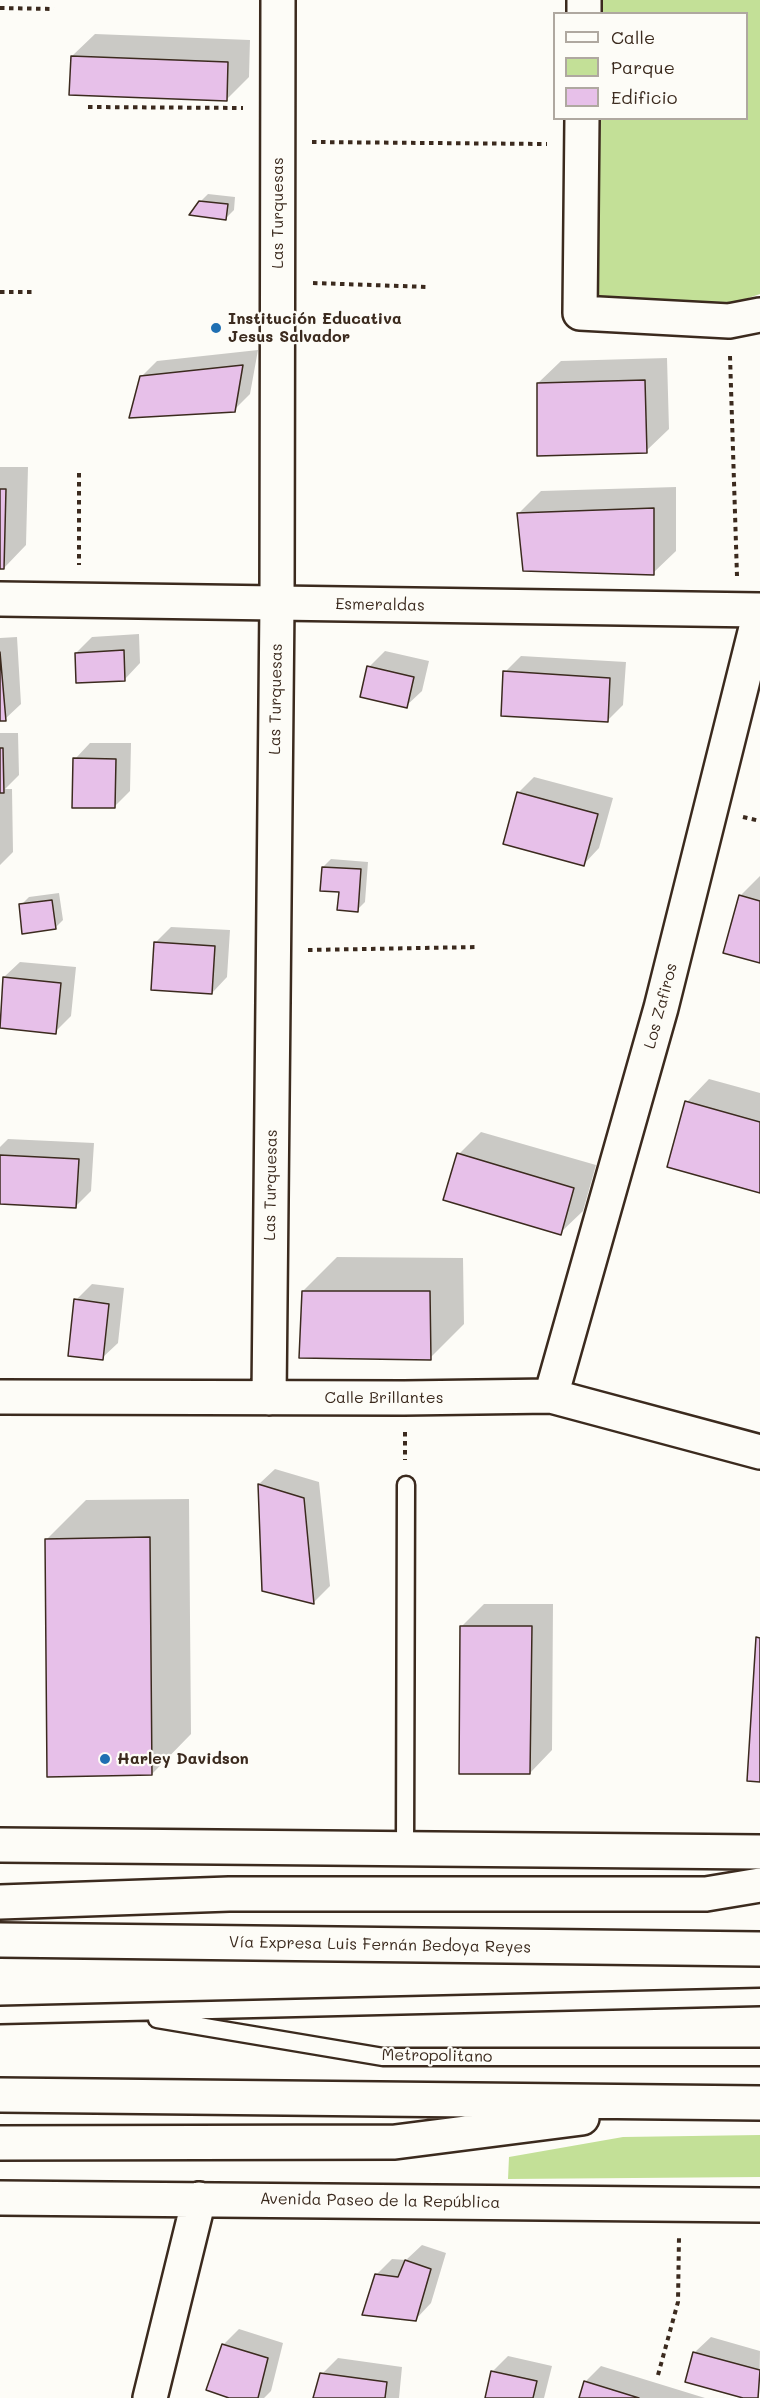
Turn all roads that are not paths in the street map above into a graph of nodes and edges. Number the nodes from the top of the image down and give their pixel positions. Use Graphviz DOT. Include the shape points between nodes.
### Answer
graph roads {
  1 [pos="278,0"];
  2 [pos="582,131"];
  3 [pos="744,318"];
  4 [pos="0,599"];
  5 [pos="278,603"];
  6 [pos="753,611"];
  7 [pos="551,1396"];
  8 [pos="0,1397"];
  9 [pos="269,1398"];
  10 [pos="760,1452"];
  11 [pos="406,1485"];
  12 [pos="0,1845"];
  13 [pos="405,1850"];
  14 [pos="760,1852"];
  15 [pos="760,1885"];
  16 [pos="0,1902"];
  17 [pos="0,1940"];
  18 [pos="760,1949"];
  19 [pos="760,1997"];
  20 [pos="118,2012"];
  21 [pos="0,2015"];
  22 [pos="760,2057"];
  23 [pos="0,2095"];
  24 [pos="699,2103"];
  25 [pos="760,2103"];
  26 [pos="0,2143"];
  27 [pos="0,2198"];
  28 [pos="198,2199"];
  29 [pos="760,2205"];
  30 [pos="150,2398"];
  1 -- 5 [label="main road, Las Turquesas"];
  2 -- 3 [label="main road" via="580,314"];
  4 -- 5 [label="main road, Esmeraldas"];
  5 -- 6 [label="main road, Esmeraldas"];
  5 -- 9 [label="main road, Las Turquesas"];
  6 -- 7 [label="main road, Los Zafiros" via="661,1008"];
  7 -- 9 [label="main road, Calle Brillantes"];
  7 -- 10 [label="main road, Calle Brillantes"];
  8 -- 9 [label="main road, Calle Brillantes"];
  11 -- 13 [label="lane"];
  12 -- 13 [label="main road"];
  13 -- 14 [label="main road"];
  15 -- 16 [label="main road" via="706,1894 229,1894"];
  17 -- 18 [label="main road, Vía Expresa Luis Fernán Bedoya Reyes"];
  19 -- 20 [label="lane, Metropolitano"];
  20 -- 21 [label="lane, Metropolitano"];
  20 -- 22 [label="lane, Metropolitano" via="383,2057"];
  23 -- 24 [label="main road"];
  24 -- 25 [label="main road"];
  24 -- 26 [label="main road" via="395,2142"];
  27 -- 28 [label="main road, Avenida Paseo de la República"];
  28 -- 29 [label="main road, Avenida Paseo de la República"];
  28 -- 30 [label="main road"];
}
